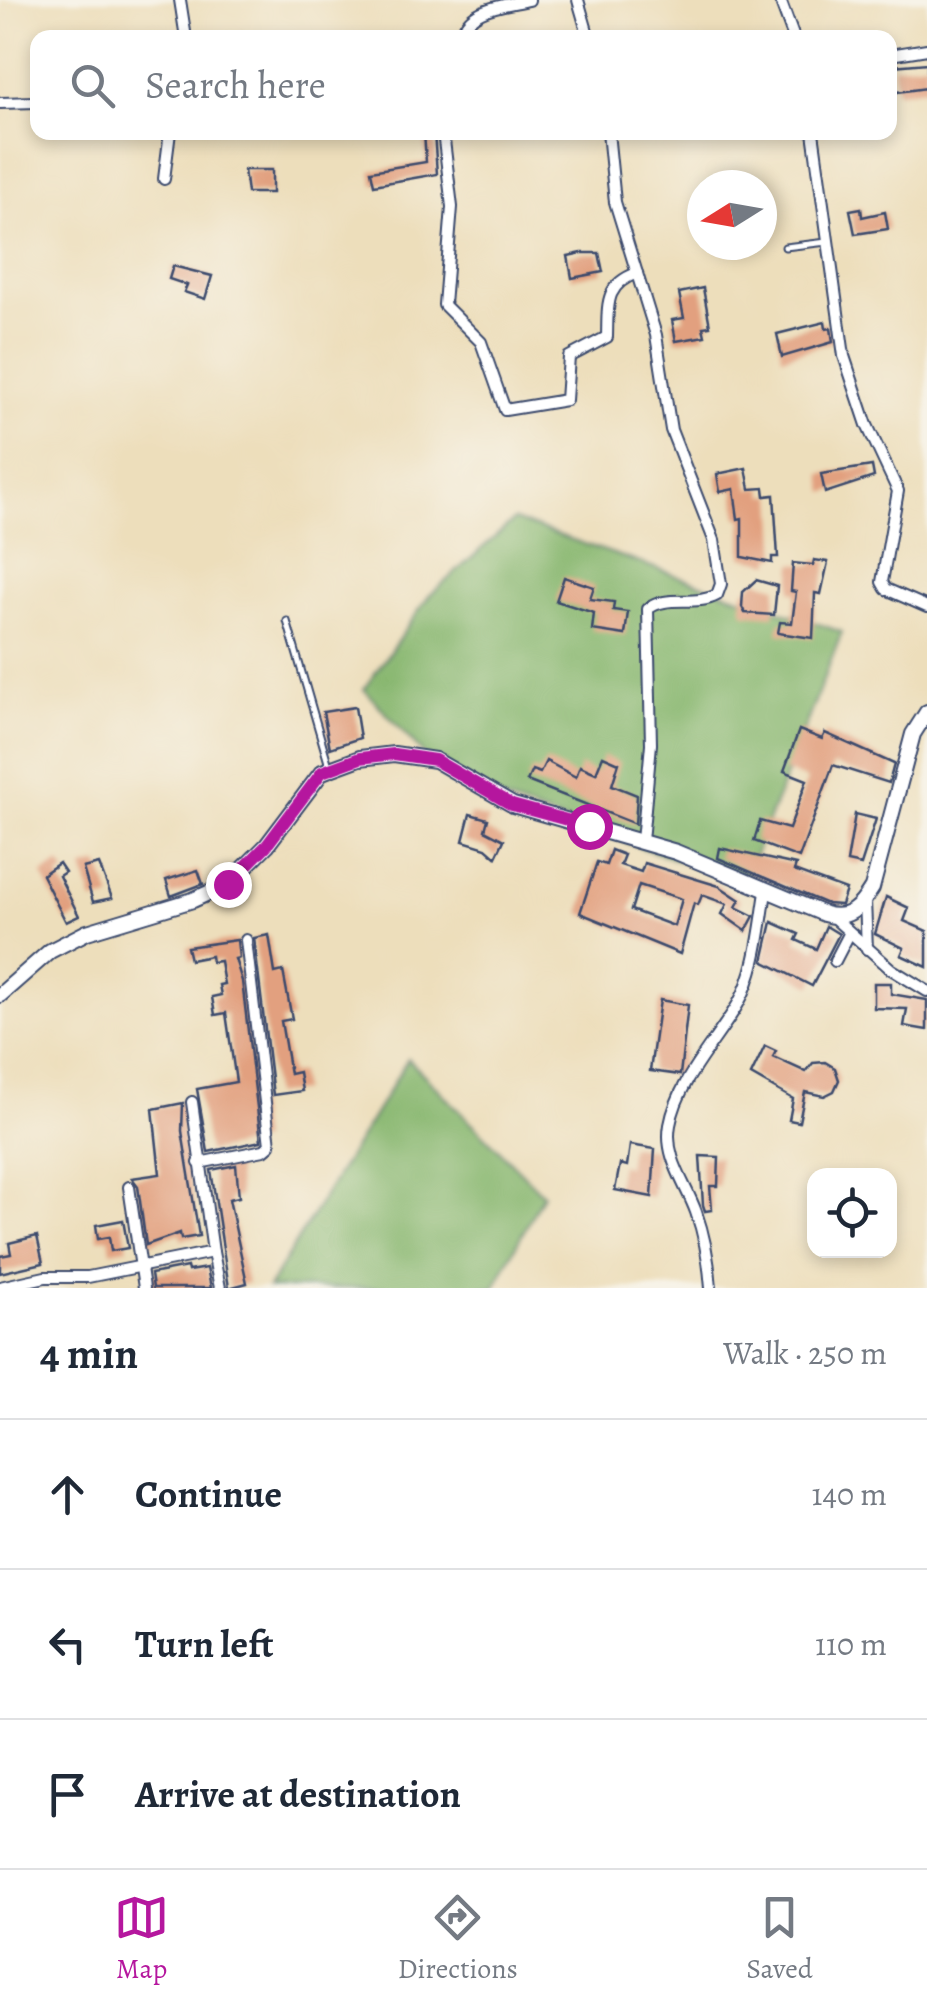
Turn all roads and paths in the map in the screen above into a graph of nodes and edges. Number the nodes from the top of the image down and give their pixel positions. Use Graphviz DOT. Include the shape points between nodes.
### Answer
graph roads {
  1 [pos="180,0"];
  2 [pos="529,0"];
  3 [pos="578,0"];
  4 [pos="780,0"];
  5 [pos="185,30"];
  6 [pos="463,30"];
  7 [pos="587,30"];
  8 [pos="791,30"];
  9 [pos="927,49"];
  10 [pos="897,54"];
  11 [pos="30,102"];
  12 [pos="0,103"];
  13 [pos="169,140"];
  14 [pos="443,140"];
  15 [pos="611,140"];
  16 [pos="814,140"];
  17 [pos="164,179"];
  18 [pos="827,242"];
  19 [pos="784,247"];
  20 [pos="637,273"];
  21 [pos="927,607"];
  22 [pos="287,621"];
  23 [pos="927,712"];
  24 [pos="330,766"];
  25 [pos="642,841"];
  26 [pos="766,892"];
  27 [pos="865,900"];
  28 [pos="833,917"];
  29 [pos="849,934"];
  30 [pos="246,940"];
  31 [pos="867,948"];
  32 [pos="835,961"];
  33 [pos="927,991"];
  34 [pos="0,995"];
  35 [pos="192,1102"];
  36 [pos="199,1163"];
  37 [pos="128,1187"];
  38 [pos="213,1252"];
  39 [pos="141,1268"];
  40 [pos="62,1282"];
  41 [pos="0,1287"];
  42 [pos="144,1288"];
  43 [pos="220,1288"];
  44 [pos="711,1288"];
  1 -- 5 [label="street"];
  2 -- 6 [label="street" via="478,12"];
  3 -- 7 [label="street"];
  4 -- 8 [label="street"];
  9 -- 10 [label="street"];
  11 -- 12 [label="street"];
  13 -- 17 [label="street"];
  14 -- 20 [label="street" via="452,206 444,305 481,342 505,410 566,400 569,358 607,336 608,294"];
  15 -- 20 [label="street" via="615,202"];
  16 -- 18 [label="street"];
  18 -- 19 [label="lane"];
  18 -- 21 [label="street" via="844,356 898,491 882,582 886,590"];
  20 -- 25 [label="street" via="656,335 671,430 714,540 721,584 717,596 704,602 666,602 648,610 650,744"];
  22 -- 24 [label="lane"];
  23 -- 27 [label="main road" via="913,734"];
  24 -- 25 [label="main road" via="394,754 435,760 512,805"];
  24 -- 34 [label="main road" via="228,884 86,932 50,951"];
  25 -- 26 [label="main road"];
  26 -- 28 [label="main road"];
  26 -- 44 [label="street" via="740,1000 690,1078 670,1124 672,1157 707,1248"];
  27 -- 28 [label="main road" via="846,916"];
  27 -- 31 [label="street"];
  28 -- 29 [label="street"];
  29 -- 31 [label="street"];
  29 -- 32 [label="street"];
  30 -- 36 [label="street" via="270,1145"];
  31 -- 33 [label="street"];
  35 -- 36 [label="street"];
  36 -- 38 [label="street"];
  37 -- 39 [label="street"];
  38 -- 39 [label="street"];
  38 -- 43 [label="street"];
  39 -- 40 [label="street"];
  39 -- 42 [label="street"];
  40 -- 41 [label="street"];
}
